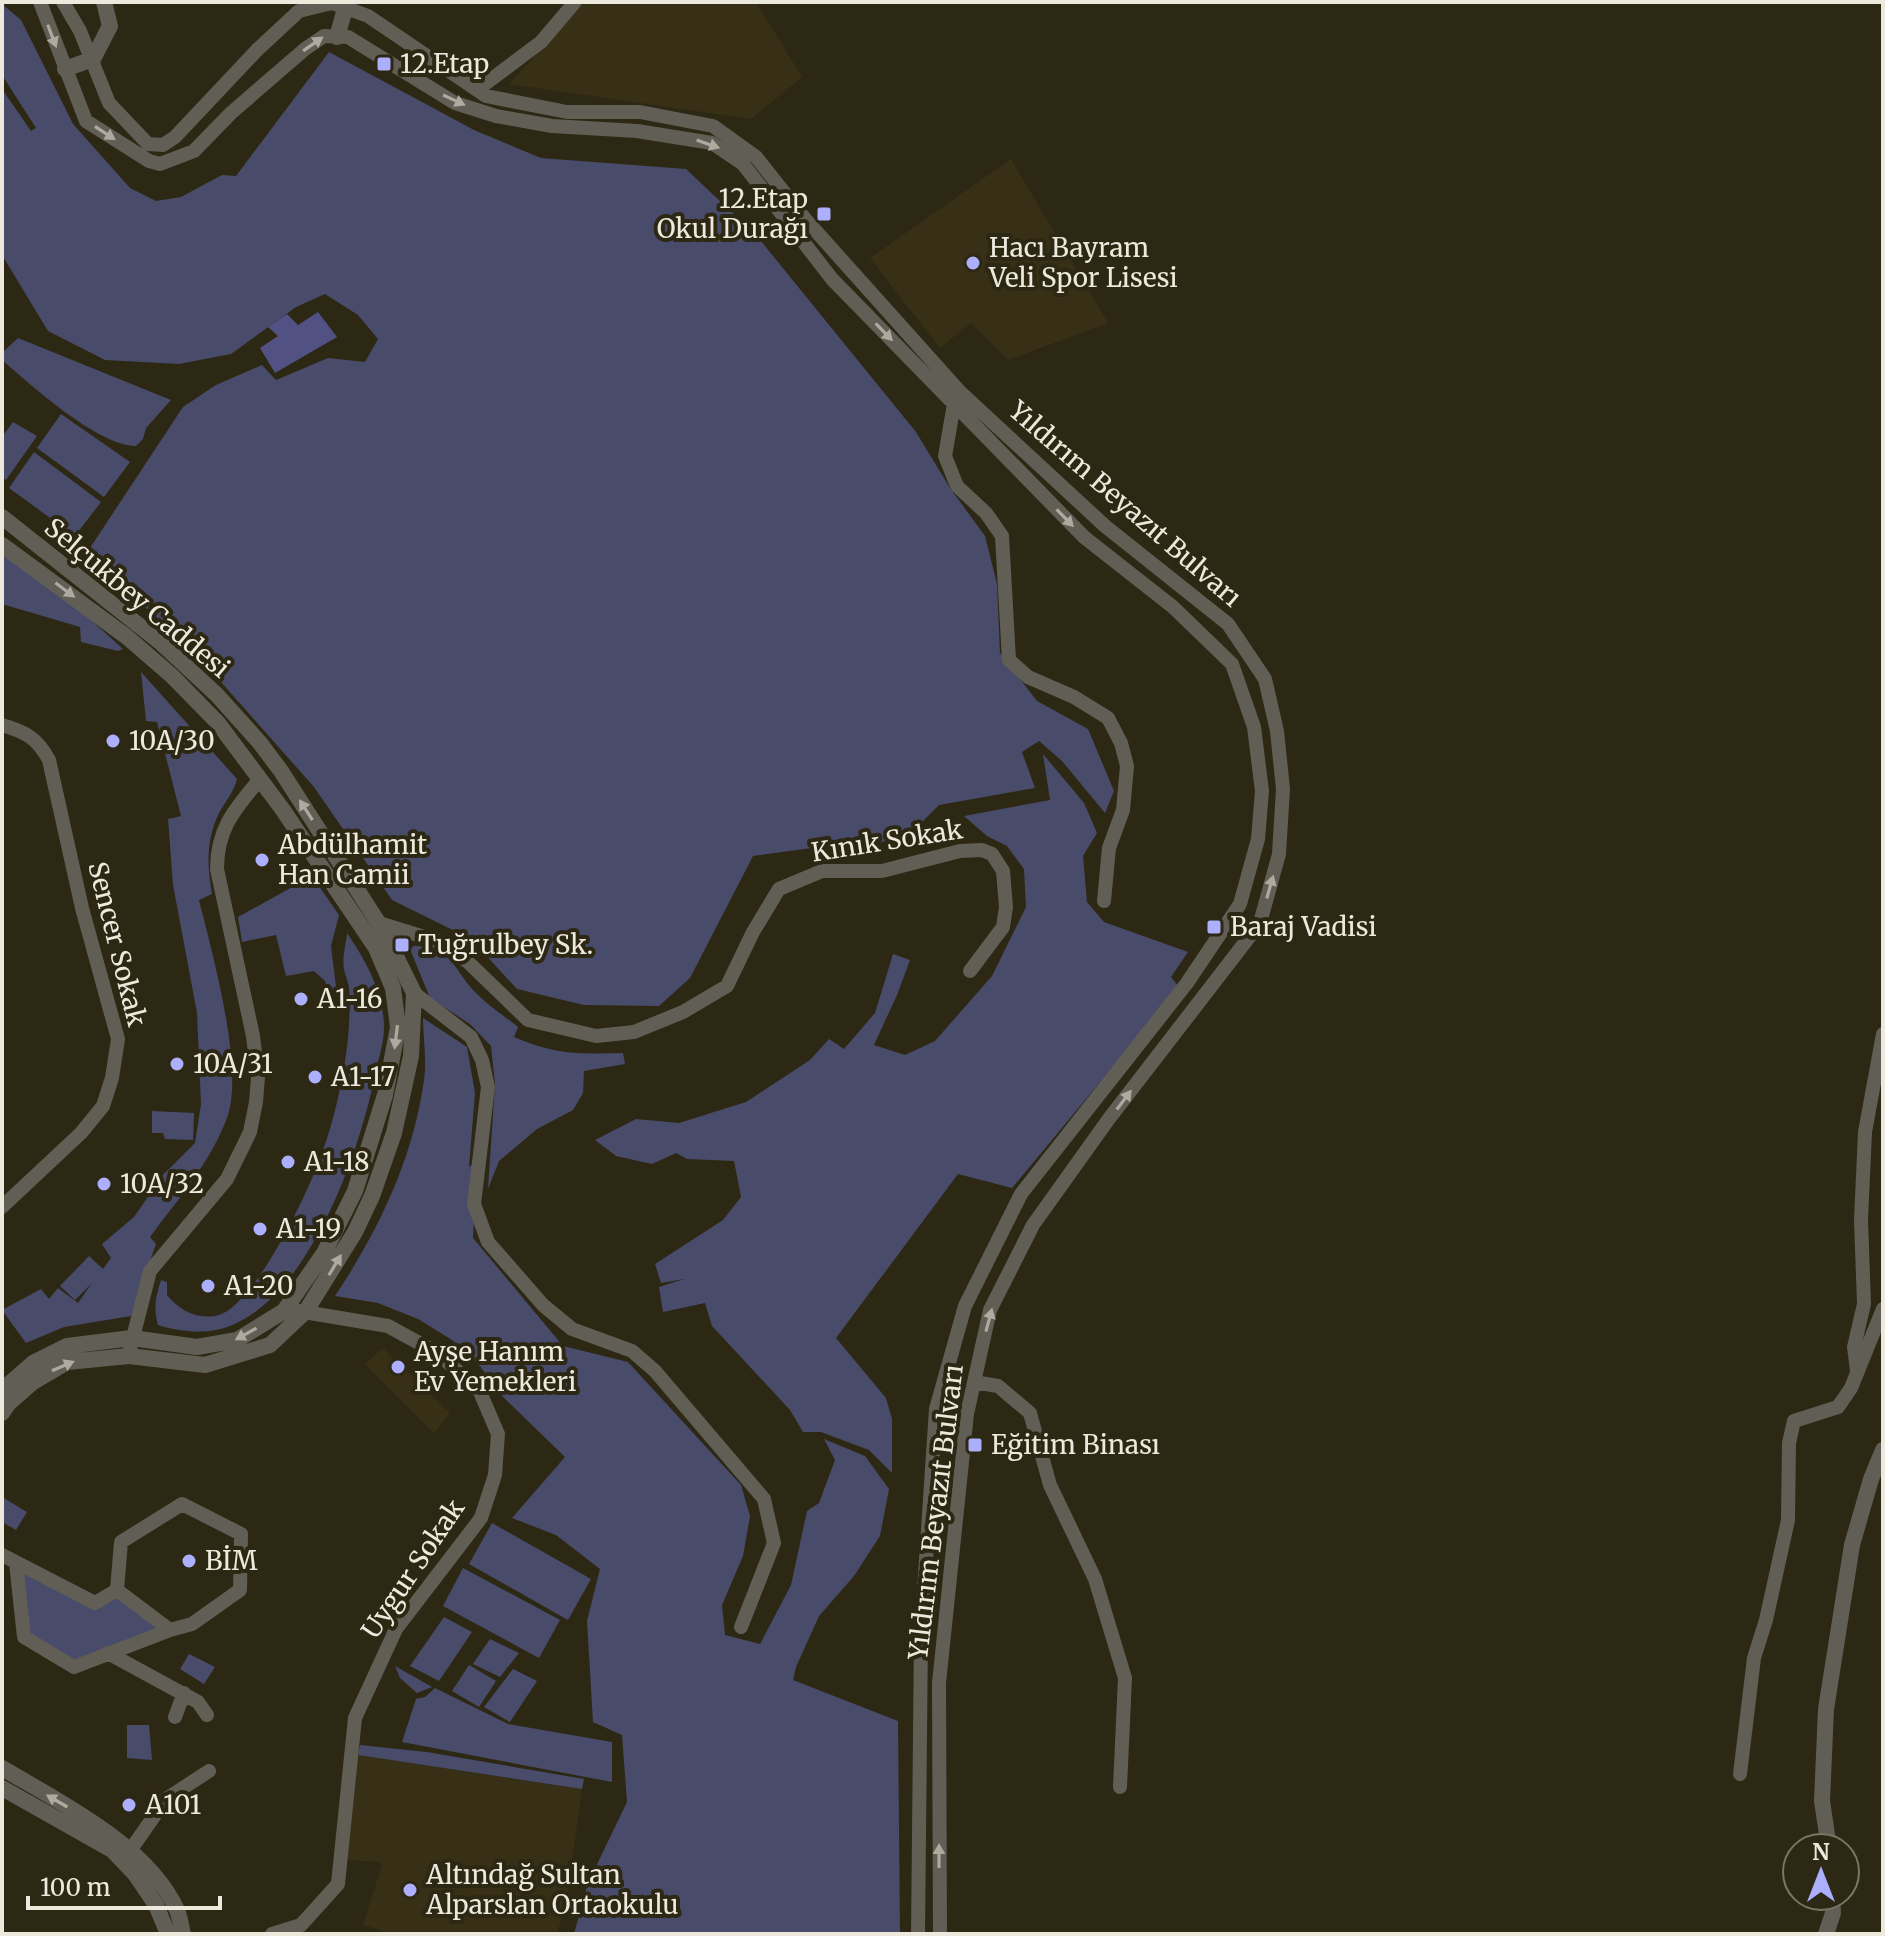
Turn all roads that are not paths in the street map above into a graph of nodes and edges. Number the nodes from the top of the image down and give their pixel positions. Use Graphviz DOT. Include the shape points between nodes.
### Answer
graph roads {
  1 [pos="40,2"];
  2 [pos="63,2"];
  3 [pos="104,2"];
  4 [pos="575,2"];
  5 [pos="346,5"];
  6 [pos="337,37"];
  7 [pos="93,59"];
  8 [pos="65,69"];
  9 [pos="477,90"];
  10 [pos="954,404"];
  11 [pos="2,517"];
  12 [pos="2,545"];
  13 [pos="2,725"];
  14 [pos="260,779"];
  15 [pos="1104,901"];
  16 [pos="361,909"];
  17 [pos="379,923"];
  18 [pos="970,971"];
  19 [pos="414,993"];
  20 [pos="1883,1034"];
  21 [pos="2,1207"];
  22 [pos="1883,1309"];
  23 [pos="284,1311"];
  24 [pos="306,1311"];
  25 [pos="132,1338"];
  26 [pos="129,1356"];
  27 [pos="1857,1372"];
  28 [pos="974,1382"];
  29 [pos="2,1390"];
  30 [pos="2,1413"];
  31 [pos="1883,1450"];
  32 [pos="2,1555"];
  33 [pos="16,1563"];
  34 [pos="117,1590"];
  35 [pos="741,1627"];
  36 [pos="170,1630"];
  37 [pos="108,1653"];
  38 [pos="184,1693"];
  39 [pos="207,1715"];
  40 [pos="175,1717"];
  41 [pos="2,1768"];
  42 [pos="209,1771"];
  43 [pos="1740,1774"];
  44 [pos="1120,1787"];
  45 [pos="2,1788"];
  46 [pos="1827,1832"];
  47 [pos="126,1856"];
  48 [pos="1833,1912"];
  49 [pos="305,1929"];
  50 [pos="168,1934"];
  51 [pos="183,1934"];
  52 [pos="272,1934"];
  53 [pos="918,1934"];
  54 [pos="940,1934"];
  55 [pos="1826,1934"];
  1 -- 8 [label="street, one-way"];
  2 -- 7 [label="street, Yıldırım Beyazıt Bulvarı"];
  3 -- 7 [label="street" via="110,26"];
  4 -- 9 [label="street" via="541,42"];
  5 -- 6 [label="street"];
  5 -- 7 [label="street, Yıldırım Beyazıt Bulvarı" via="299,11 163,145 148,144 109,103"];
  5 -- 9 [label="street, Yıldırım Beyazıt Bulvarı"];
  8 -- 6 [label="street, one-way" via="86,121 160,164 194,151 305,49 324,36"];
  6 -- 10 [label="street, Yıldırım Beyazıt Bulvarı, one-way" via="348,37 455,103 496,116 712,143 743,164 832,279"];
  7 -- 8 [label="street"];
  28 -- 9 [label="street, Yıldırım Beyazıt Bulvarı, one-way" via="990,1310 1033,1225 1260,923 1279,854 1283,789 1265,679 1228,624 1105,526 960,392 756,157 713,126 640,112 567,112"];
  10 -- 15 [label="street" via="945,456 957,486 1002,536 1009,660 1028,677 1108,718 1121,743 1127,766 1123,810 1109,848"];
  10 -- 53 [label="street, Yıldırım Beyazıt Bulvarı, one-way" via="1084,537 1173,607 1232,664 1254,727 1262,791 1258,839 1240,904 1187,983 1021,1194 965,1306 936,1409 921,1635"];
  16 -- 11 [label="street, Selçukbey Caddesi, one-way" via="281,771 217,695 160,642"];
  12 -- 14 [label="street, Selçukbey Caddesi, one-way" via="172,676 218,723"];
  13 -- 21 [label="street, Sencer Sokak" via="39,743 49,760 118,1039 103,1106"];
  14 -- 16 [label="street, Selçukbey Caddesi"];
  14 -- 25 [label="street" via="233,811 217,847 258,1077 250,1132 227,1179 150,1271"];
  16 -- 17 [label="street, Selçukbey Caddesi"];
  16 -- 23 [label="street, Selçukbey Caddesi, one-way" via="393,988 398,1027 393,1061 355,1191 324,1253"];
  17 -- 18 [label="street, Kınık Sokak" via="437,941 468,962 528,1020 596,1036 634,1032 727,986 779,889 822,871 882,871 982,850 992,854 1003,871 1006,907 1003,927"];
  17 -- 19 [label="street, Selçukbey Caddesi"];
  24 -- 19 [label="street, Selçukbey Caddesi, one-way" via="355,1232 394,1133 411,1056"];
  19 -- 35 [label="street" via="471,1037 482,1060 488,1087 474,1204 488,1242 543,1305 572,1329 632,1351 655,1371 764,1499 774,1543"];
  20 -- 27 [label="street" via="1865,1132 1864,1304 1854,1347"];
  22 -- 27 [label="street"];
  23 -- 24 [label="street, Uygur Sokak"];
  23 -- 25 [label="street, Selçukbey Caddesi, one-way" via="237,1340 197,1347"];
  24 -- 26 [label="street, Selçukbey Caddesi" via="270,1345 205,1365"];
  24 -- 49 [label="street, Uygur Sokak" via="388,1326 439,1354 480,1392 498,1434 495,1475 481,1518 396,1629 355,1718 338,1884"];
  25 -- 26 [label="street"];
  25 -- 29 [label="street, Selçukbey Caddesi" via="67,1346 33,1363"];
  30 -- 26 [label="street, Selçukbey Caddesi, one-way" via="33,1382 67,1362"];
  27 -- 43 [label="street" via="1838,1407 1794,1421 1788,1520 1754,1658"];
  28 -- 44 [label="street" via="998,1386 1030,1413 1050,1485 1095,1579 1125,1678"];
  54 -- 28 [label="street, Yıldırım Beyazıt Bulvarı, one-way" via="939,1683"];
  31 -- 46 [label="street" via="1852,1545 1827,1695 1822,1801"];
  32 -- 33 [label="street"];
  33 -- 34 [label="street" via="95,1603"];
  33 -- 37 [label="street" via="24,1637 74,1667"];
  34 -- 36 [label="street"];
  34 -- 36 [label="street" via="121,1542 182,1504 241,1534 240,1590 192,1624"];
  36 -- 37 [label="street"];
  37 -- 38 [label="street"];
  38 -- 39 [label="street"];
  38 -- 40 [label="street"];
  47 -- 41 [label="street, one-way" via="82,1816"];
  42 -- 47 [label="street" via="166,1799"];
  45 -- 47 [label="street"];
  47 -- 50 [label="street"];
  47 -- 51 [label="street" via="144,1862 177,1910"];
  48 -- 55 [label="street"];
  49 -- 52 [label="street, Uygur Sokak"];
}
